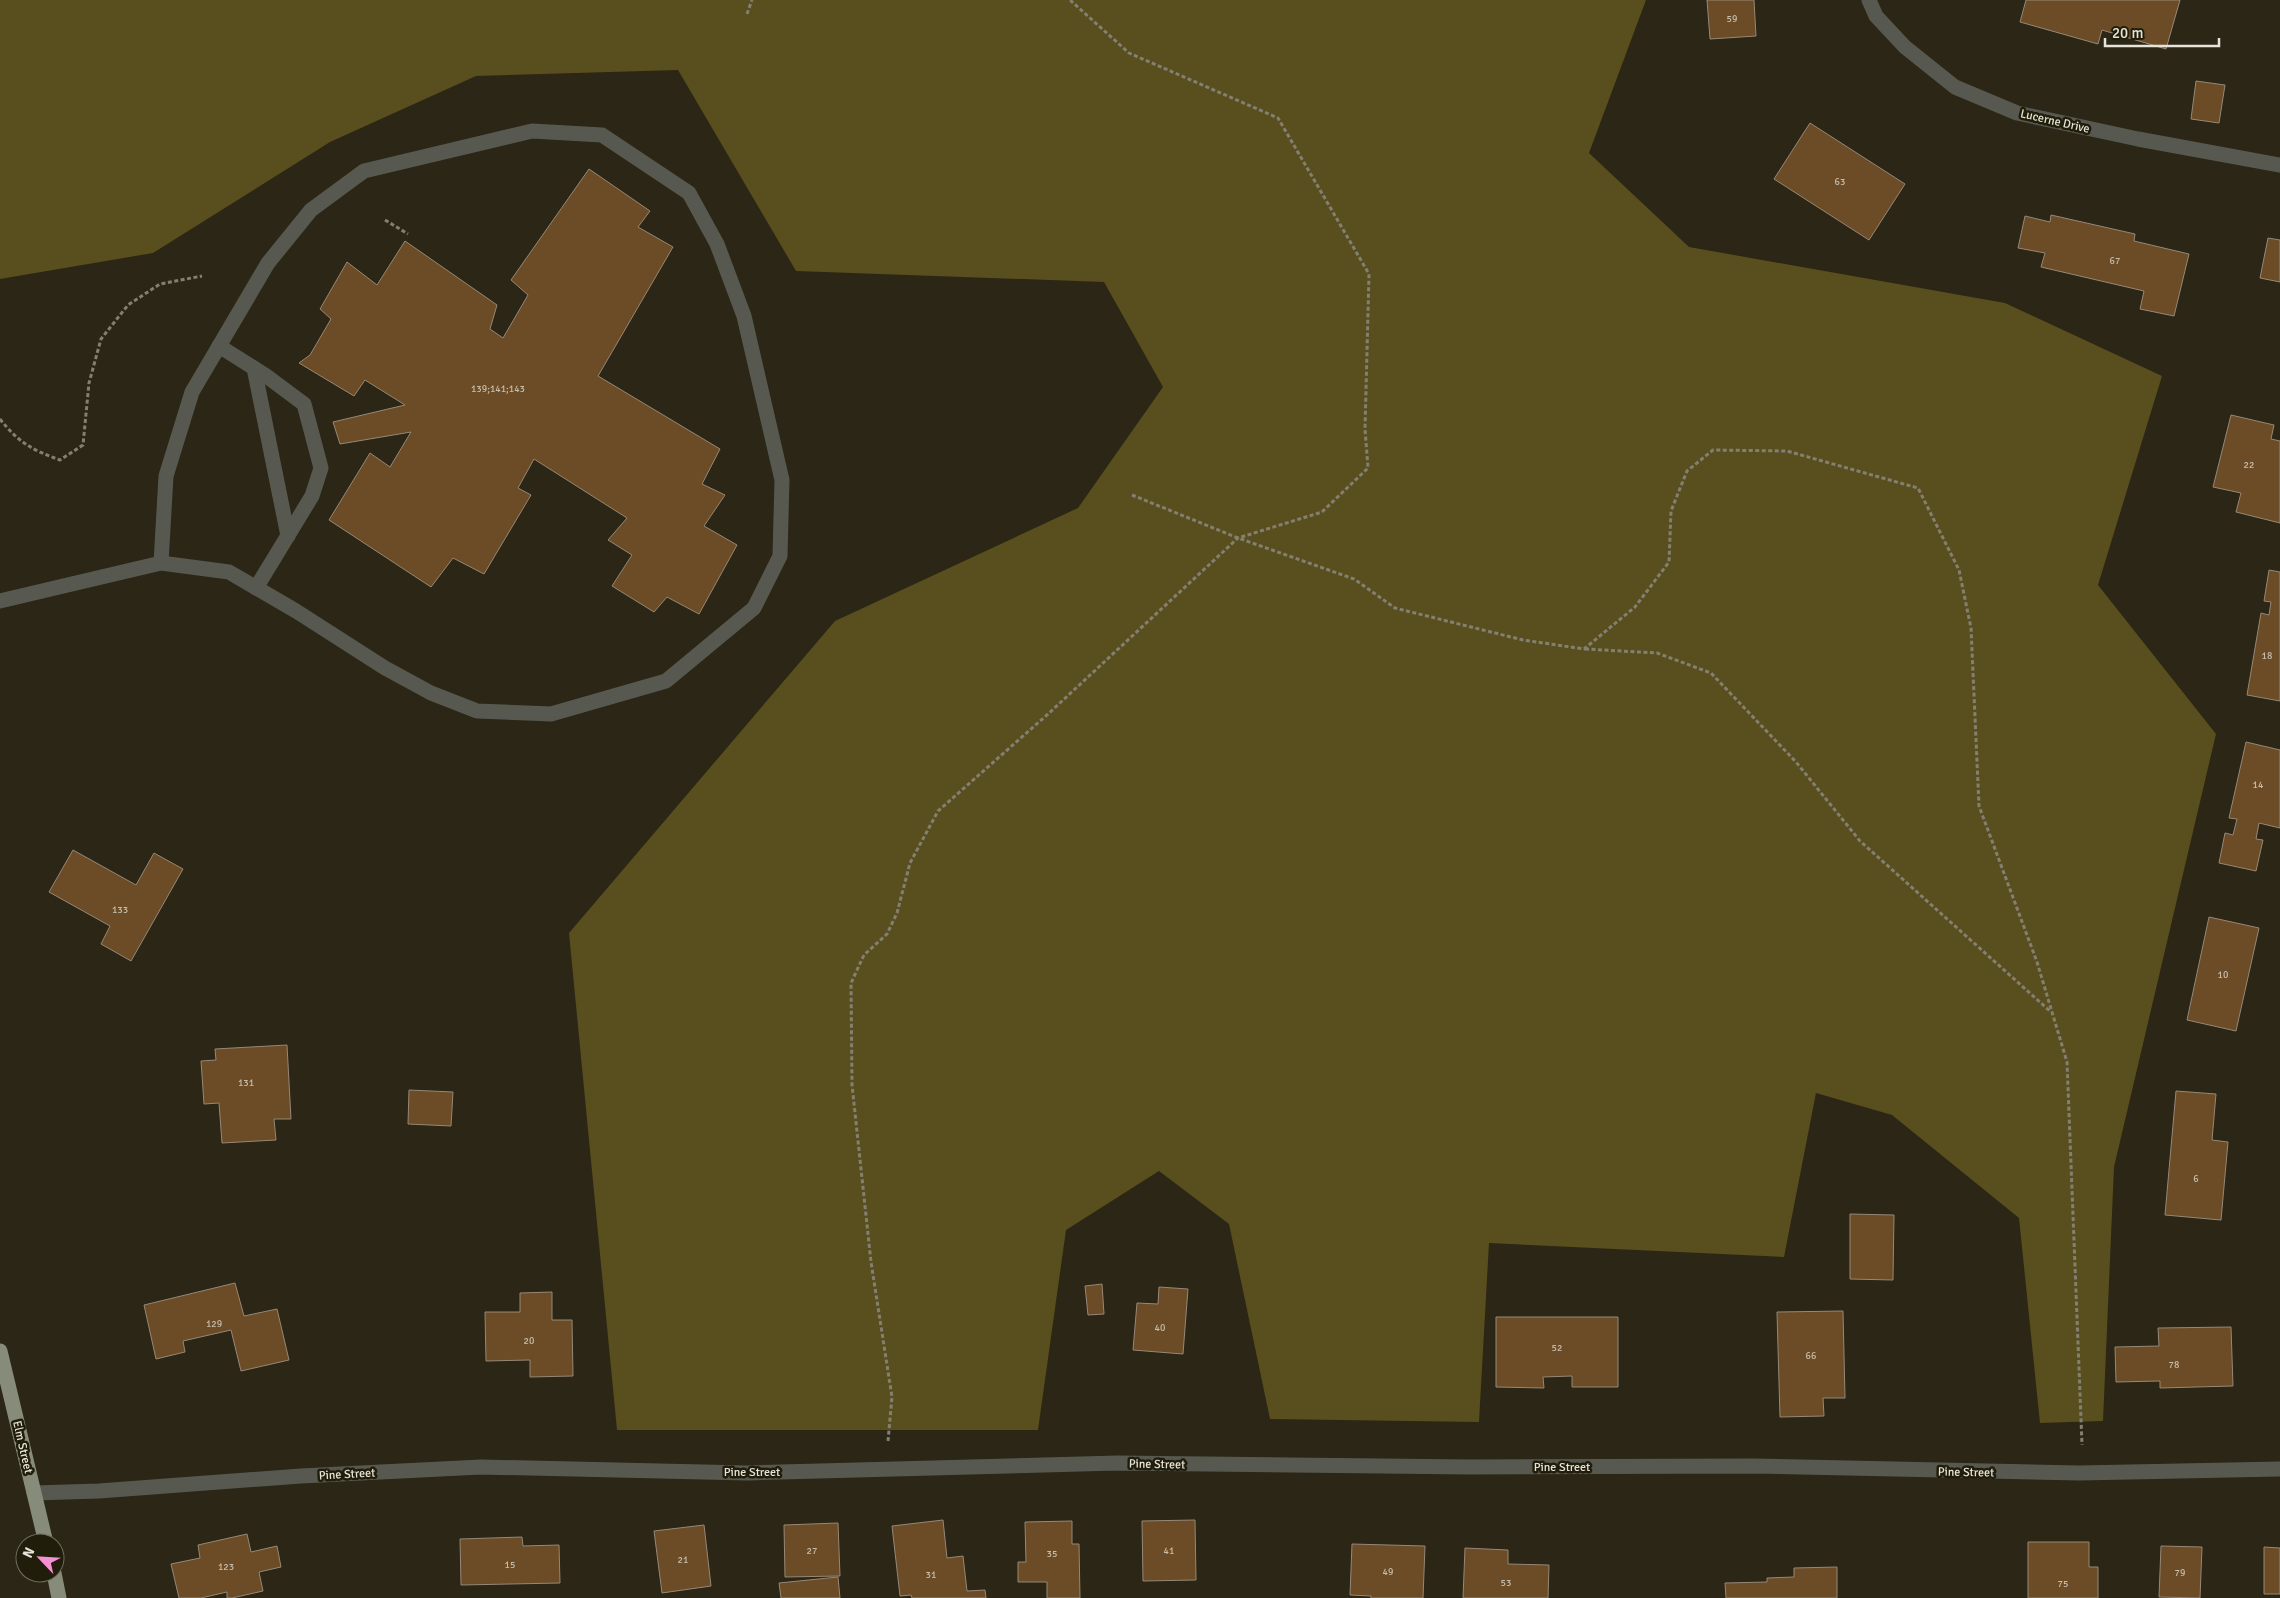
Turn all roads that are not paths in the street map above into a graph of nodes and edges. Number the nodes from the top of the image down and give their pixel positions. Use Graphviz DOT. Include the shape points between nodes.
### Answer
graph roads {
  1 [pos="1869,0"];
  2 [pos="2280,165"];
  3 [pos="219,346"];
  4 [pos="254,368"];
  5 [pos="288,536"];
  6 [pos="161,563"];
  7 [pos="256,588"];
  8 [pos="0,601"];
  9 [pos="0,1351"];
  10 [pos="2280,1469"];
  11 [pos="34,1493"];
  12 [pos="44,1533"];
  13 [pos="56,1583"];
  14 [pos="59,1598"];
  1 -- 2 [label="street, Lucerne Drive" via="1876,16 1905,47 1955,87 2017,113"];
  3 -- 4 [label="street"];
  3 -- 6 [label="street" via="192,392 166,476"];
  3 -- 7 [label="street" via="268,263 311,210 364,171 532,131 602,135 689,193 717,244 744,316 782,480 780,556 754,608 666,681 551,714 478,710 432,693 385,668"];
  4 -- 5 [label="street"];
  4 -- 5 [label="street" via="304,404 321,468 312,496"];
  5 -- 7 [label="street"];
  6 -- 7 [label="street" via="228,572"];
  6 -- 8 [label="street"];
  9 -- 11 [label="main road, Elm Street"];
  10 -- 11 [label="street, Pine Street" via="2083,1473 1754,1466 1118,1463 748,1473 481,1467"];
  11 -- 12 [label="main road, Elm Street"];
  13 -- 14 [label="main road"];
}
